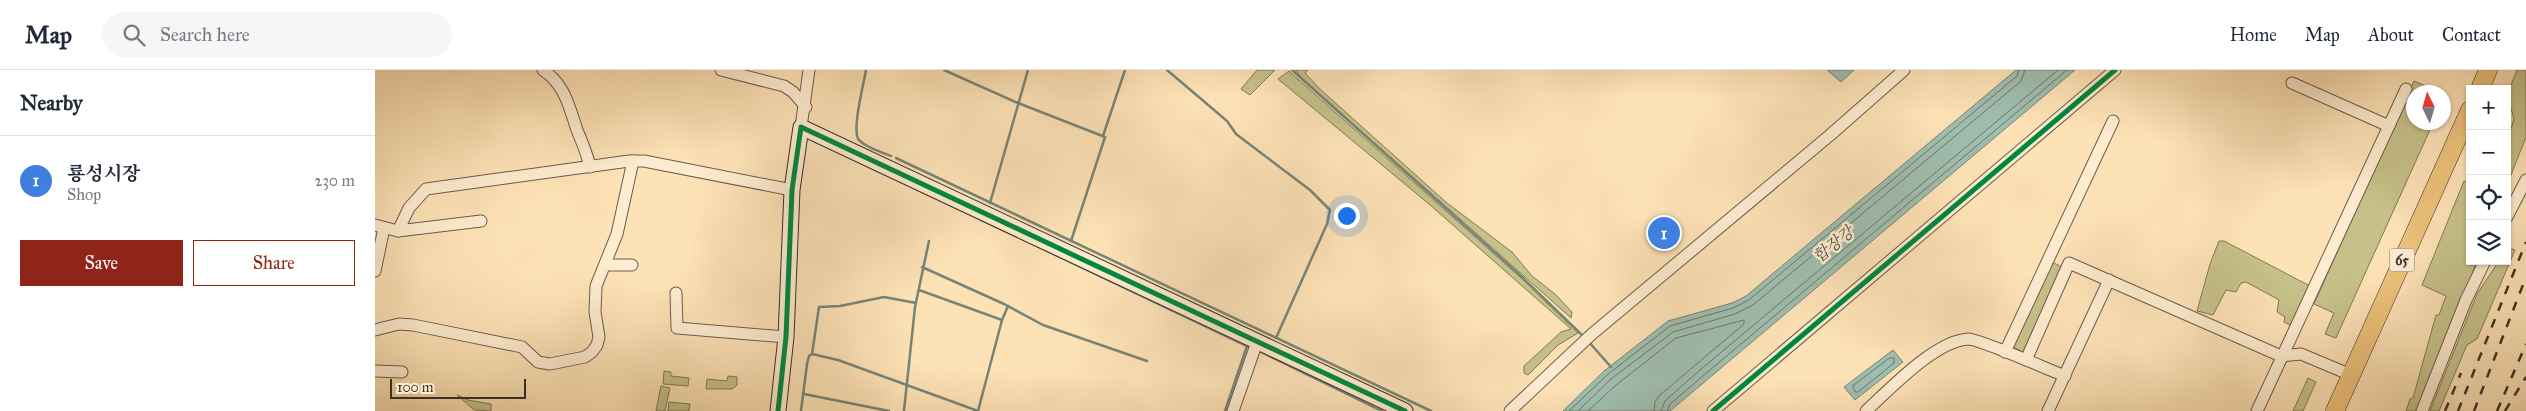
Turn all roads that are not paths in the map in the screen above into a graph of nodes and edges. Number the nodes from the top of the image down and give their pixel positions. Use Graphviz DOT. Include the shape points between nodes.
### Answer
graph roads {
  1 [pos="543,70"];
  2 [pos="721,70"];
  3 [pos="809,70"];
  4 [pos="1904,70"];
  5 [pos="2115,70"];
  6 [pos="2488,70"];
  7 [pos="2292,83"];
  8 [pos="2482,85"];
  9 [pos="2406,89"];
  10 [pos="806,108"];
  11 [pos="2466,119"];
  12 [pos="2113,121"];
  13 [pos="2389,126"];
  14 [pos="801,127"];
  15 [pos="633,161"];
  16 [pos="590,167"];
  17 [pos="2526,180"];
  18 [pos="791,190"];
  19 [pos="2511,209"];
  20 [pos="481,222"];
  21 [pos="380,227"];
  22 [pos="399,231"];
  23 [pos="2051,254"];
  24 [pos="2069,263"];
  25 [pos="605,265"];
  26 [pos="632,265"];
  27 [pos="2483,265"];
  28 [pos="375,271"];
  29 [pos="2109,280"];
  30 [pos="676,293"];
  31 [pos="375,330"];
  32 [pos="786,338"];
  33 [pos="1257,342"];
  34 [pos="2005,352"];
  35 [pos="2281,356"];
  36 [pos="2026,360"];
  37 [pos="375,371"];
  38 [pos="402,372"];
  39 [pos="2351,375"];
  40 [pos="2065,376"];
  41 [pos="778,411"];
  42 [pos="1233,411"];
  43 [pos="1405,411"];
  44 [pos="1510,411"];
  45 [pos="1713,411"];
  46 [pos="1866,411"];
  47 [pos="2048,411"];
  48 [pos="2257,411"];
  49 [pos="2335,411"];
  50 [pos="2422,411"];
  1 -- 16 [label="street" via="561,87 567,98"];
  2 -- 10 [label="street" via="783,86 793,92"];
  3 -- 10 [label="street"];
  4 -- 44 [label="street" via="1592,334"];
  5 -- 45 [label="street"];
  6 -- 8 [label="main road"];
  7 -- 13 [label="street"];
  9 -- 13 [label="street"];
  10 -- 14 [label="street"];
  11 -- 39 [label="main road, 65"];
  12 -- 23 [label="street"];
  13 -- 35 [label="street"];
  14 -- 18 [label="street"];
  14 -- 33 [label="street"];
  15 -- 16 [label="street"];
  15 -- 18 [label="street"];
  15 -- 25 [label="street" via="617,234"];
  16 -- 22 [label="street" via="426,189 409,208"];
  17 -- 19 [label="street"];
  18 -- 32 [label="street"];
  20 -- 22 [label="street"];
  21 -- 22 [label="street"];
  21 -- 28 [label="street"];
  23 -- 24 [label="street"];
  23 -- 34 [label="street"];
  24 -- 29 [label="street"];
  24 -- 36 [label="street"];
  25 -- 26 [label="street"];
  25 -- 31 [label="street" via="596,286 599,338 597,345 585,357 550,364 538,362 522,347 413,324"];
  27 -- 50 [label="street"];
  29 -- 35 [label="street"];
  29 -- 40 [label="street"];
  30 -- 32 [label="street" via="677,328"];
  32 -- 41 [label="street"];
  33 -- 42 [label="street"];
  33 -- 43 [label="street"];
  34 -- 36 [label="street"];
  34 -- 46 [label="street" via="1970,339 1955,342 1922,363"];
  35 -- 39 [label="street" via="2301,354"];
  35 -- 48 [label="street"];
  36 -- 40 [label="street"];
  37 -- 38 [label="street"];
  39 -- 49 [label="main road, 65"];
  40 -- 47 [label="street"];
}
